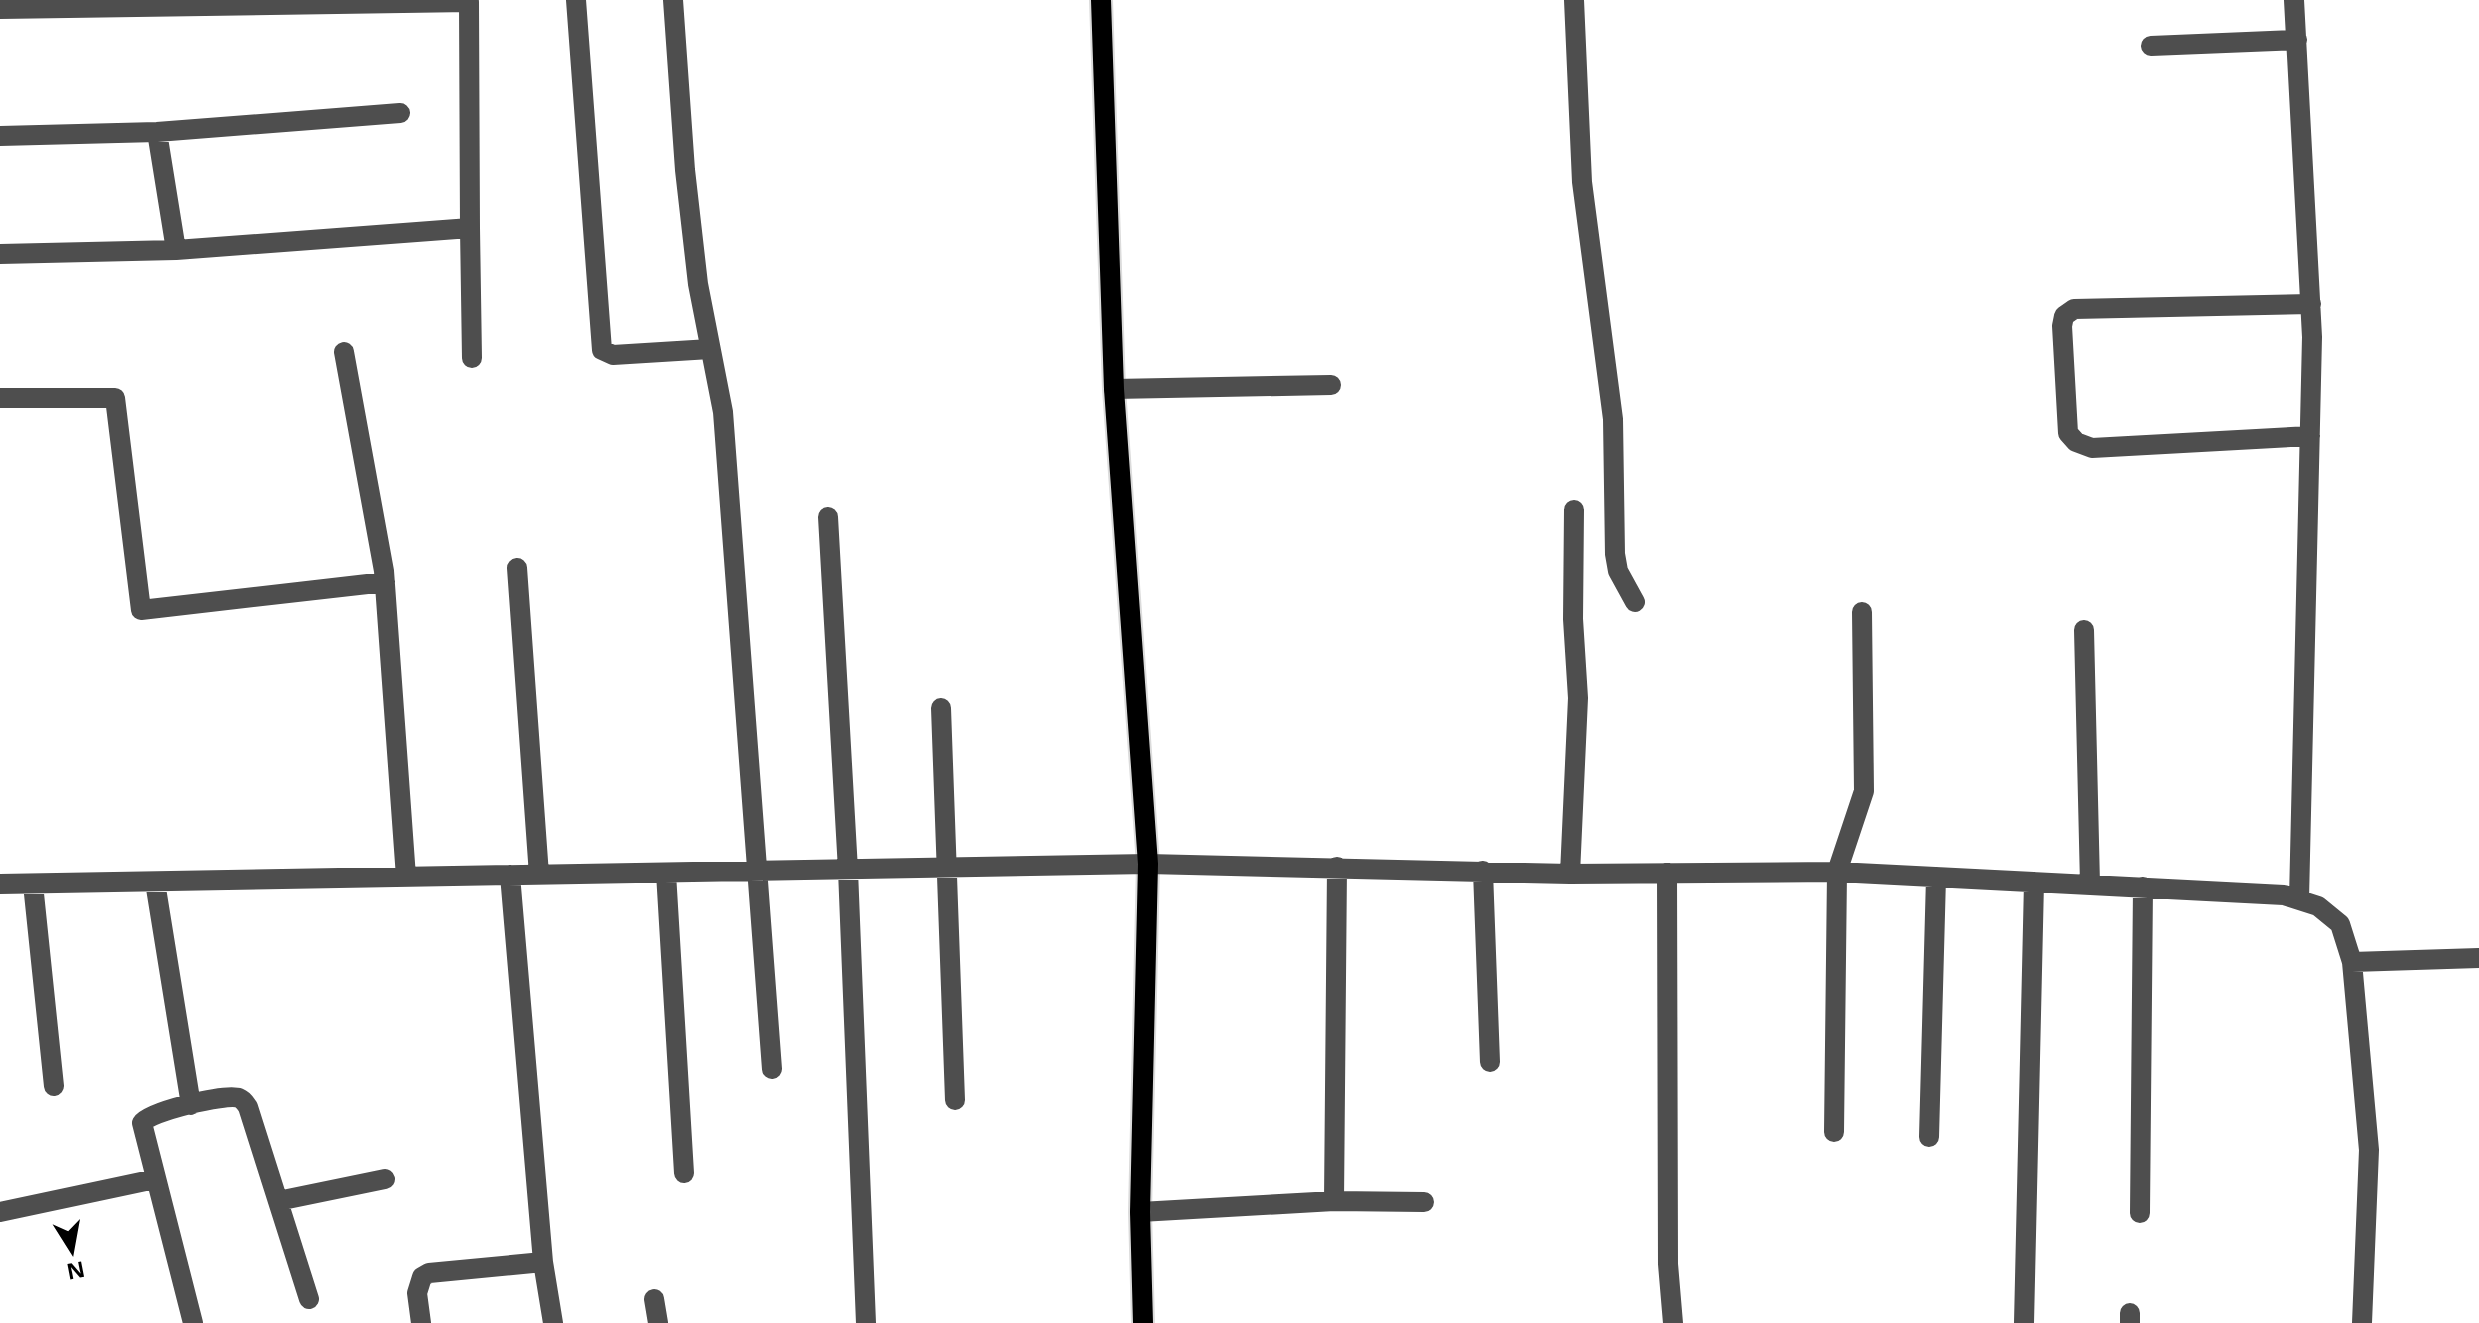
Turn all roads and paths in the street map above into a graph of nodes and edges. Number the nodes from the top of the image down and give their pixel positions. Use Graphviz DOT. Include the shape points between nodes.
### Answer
graph roads {
  1 [pos="576,0"];
  2 [pos="673,0"];
  3 [pos="1101,0"];
  4 [pos="1574,0"];
  5 [pos="2294,0"];
  6 [pos="367,1"];
  7 [pos="469,1"];
  8 [pos="144,4"];
  9 [pos="0,9"];
  10 [pos="2297,40"];
  11 [pos="2151,46"];
  12 [pos="400,113"];
  13 [pos="157,132"];
  14 [pos="0,136"];
  15 [pos="470,228"];
  16 [pos="176,250"];
  17 [pos="0,254"];
  18 [pos="2311,304"];
  19 [pos="710,349"];
  20 [pos="344,352"];
  21 [pos="472,358"];
  22 [pos="1331,385"];
  23 [pos="1114,389"];
  24 [pos="0,398"];
  25 [pos="2310,436"];
  26 [pos="1574,510"];
  27 [pos="828,517"];
  28 [pos="517,568"];
  29 [pos="385,582"];
  30 [pos="1635,602"];
  31 [pos="1862,612"];
  32 [pos="2084,630"];
  33 [pos="941,708"];
  34 [pos="1148,864"];
  35 [pos="1337,867"];
  36 [pos="946,868"];
  37 [pos="848,870"];
  38 [pos="758,871"];
  39 [pos="1483,871"];
  40 [pos="1837,872"];
  41 [pos="666,873"];
  42 [pos="1667,873"];
  43 [pos="1570,874"];
  44 [pos="510,875"];
  45 [pos="539,875"];
  46 [pos="406,877"];
  47 [pos="1936,877"];
  48 [pos="155,882"];
  49 [pos="2034,882"];
  50 [pos="0,884"];
  51 [pos="33,884"];
  52 [pos="2090,884"];
  53 [pos="2143,887"];
  54 [pos="2299,899"];
  55 [pos="2479,958"];
  56 [pos="2352,962"];
  57 [pos="1490,1062"];
  58 [pos="772,1069"];
  59 [pos="54,1086"];
  60 [pos="955,1100"];
  61 [pos="191,1105"];
  62 [pos="1834,1132"];
  63 [pos="1929,1137"];
  64 [pos="684,1173"];
  65 [pos="155,1179"];
  66 [pos="385,1179"];
  67 [pos="278,1201"];
  68 [pos="1334,1201"];
  69 [pos="1424,1202"];
  70 [pos="0,1212"];
  71 [pos="1140,1212"];
  72 [pos="2140,1213"];
  73 [pos="543,1262"];
  74 [pos="309,1299"];
  75 [pos="654,1299"];
  76 [pos="193,1323"];
  77 [pos="421,1323"];
  78 [pos="553,1323"];
  79 [pos="658,1323"];
  80 [pos="866,1323"];
  81 [pos="1143,1323"];
  82 [pos="1673,1323"];
  83 [pos="2024,1323"];
  84 [pos="2362,1323"];
  1 -- 19 [label="street" via="602,350 613,355"];
  2 -- 19 [label="street" via="685,170"];
  3 -- 23 [label="main road"];
  4 -- 30 [label="street" via="1585,214 1613,419 1615,554"];
  5 -- 10 [label="street"];
  6 -- 7 [label="street"];
  6 -- 8 [label="street"];
  7 -- 15 [label="street"];
  8 -- 9 [label="street"];
  10 -- 11 [label="street"];
  10 -- 18 [label="street"];
  12 -- 13 [label="street"];
  13 -- 14 [label="street"];
  13 -- 16 [label="street"];
  15 -- 16 [label="street"];
  15 -- 21 [label="street"];
  16 -- 17 [label="street"];
  18 -- 25 [label="street"];
  18 -- 25 [label="street" via="2074,309 2064,316 2062,326 2068,433 2076,442 2092,448"];
  19 -- 38 [label="street" via="723,412"];
  20 -- 29 [label="street"];
  22 -- 23 [label="street"];
  23 -- 34 [label="main road"];
  24 -- 29 [label="street" via="115,398 141,610"];
  25 -- 54 [label="street"];
  26 -- 43 [label="street" via="1578,698"];
  27 -- 37 [label="street"];
  28 -- 45 [label="street"];
  29 -- 46 [label="street"];
  31 -- 40 [label="street" via="1864,791"];
  32 -- 52 [label="street"];
  33 -- 36 [label="street"];
  34 -- 35 [label="street"];
  34 -- 36 [label="street"];
  34 -- 71 [label="main road"];
  35 -- 39 [label="street"];
  35 -- 68 [label="street"];
  36 -- 37 [label="street"];
  36 -- 60 [label="street"];
  37 -- 38 [label="street"];
  37 -- 80 [label="street"];
  38 -- 41 [label="street"];
  38 -- 58 [label="street"];
  39 -- 43 [label="street"];
  39 -- 57 [label="street"];
  40 -- 42 [label="street"];
  40 -- 47 [label="street"];
  40 -- 62 [label="street"];
  41 -- 45 [label="street"];
  41 -- 64 [label="street"];
  42 -- 43 [label="street"];
  42 -- 82 [label="street" via="1668,1264"];
  44 -- 45 [label="street"];
  44 -- 46 [label="street"];
  44 -- 73 [label="street"];
  46 -- 48 [label="street"];
  47 -- 49 [label="street"];
  47 -- 63 [label="street"];
  48 -- 51 [label="street"];
  48 -- 61 [label="street"];
  49 -- 52 [label="street"];
  49 -- 83 [label="street"];
  50 -- 51 [label="street"];
  51 -- 59 [label="street"];
  52 -- 53 [label="street"];
  53 -- 54 [label="street"];
  53 -- 72 [label="street"];
  54 -- 56 [label="street" via="2340,924"];
  55 -- 56 [label="street"];
  56 -- 84 [label="street" via="2369,1150"];
  61 -- 65 [label="street" via="144,1119"];
  61 -- 67 [label="street" via="233,1097 246,1103"];
  65 -- 70 [label="street"];
  65 -- 76 [label="street"];
  66 -- 67 [label="street"];
  67 -- 74 [label="street"];
  68 -- 69 [label="street"];
  68 -- 71 [label="street"];
  71 -- 81 [label="main road"];
  73 -- 77 [label="street" via="429,1273 417,1293"];
  73 -- 78 [label="street"];
  75 -- 79 [label="street"];
}
